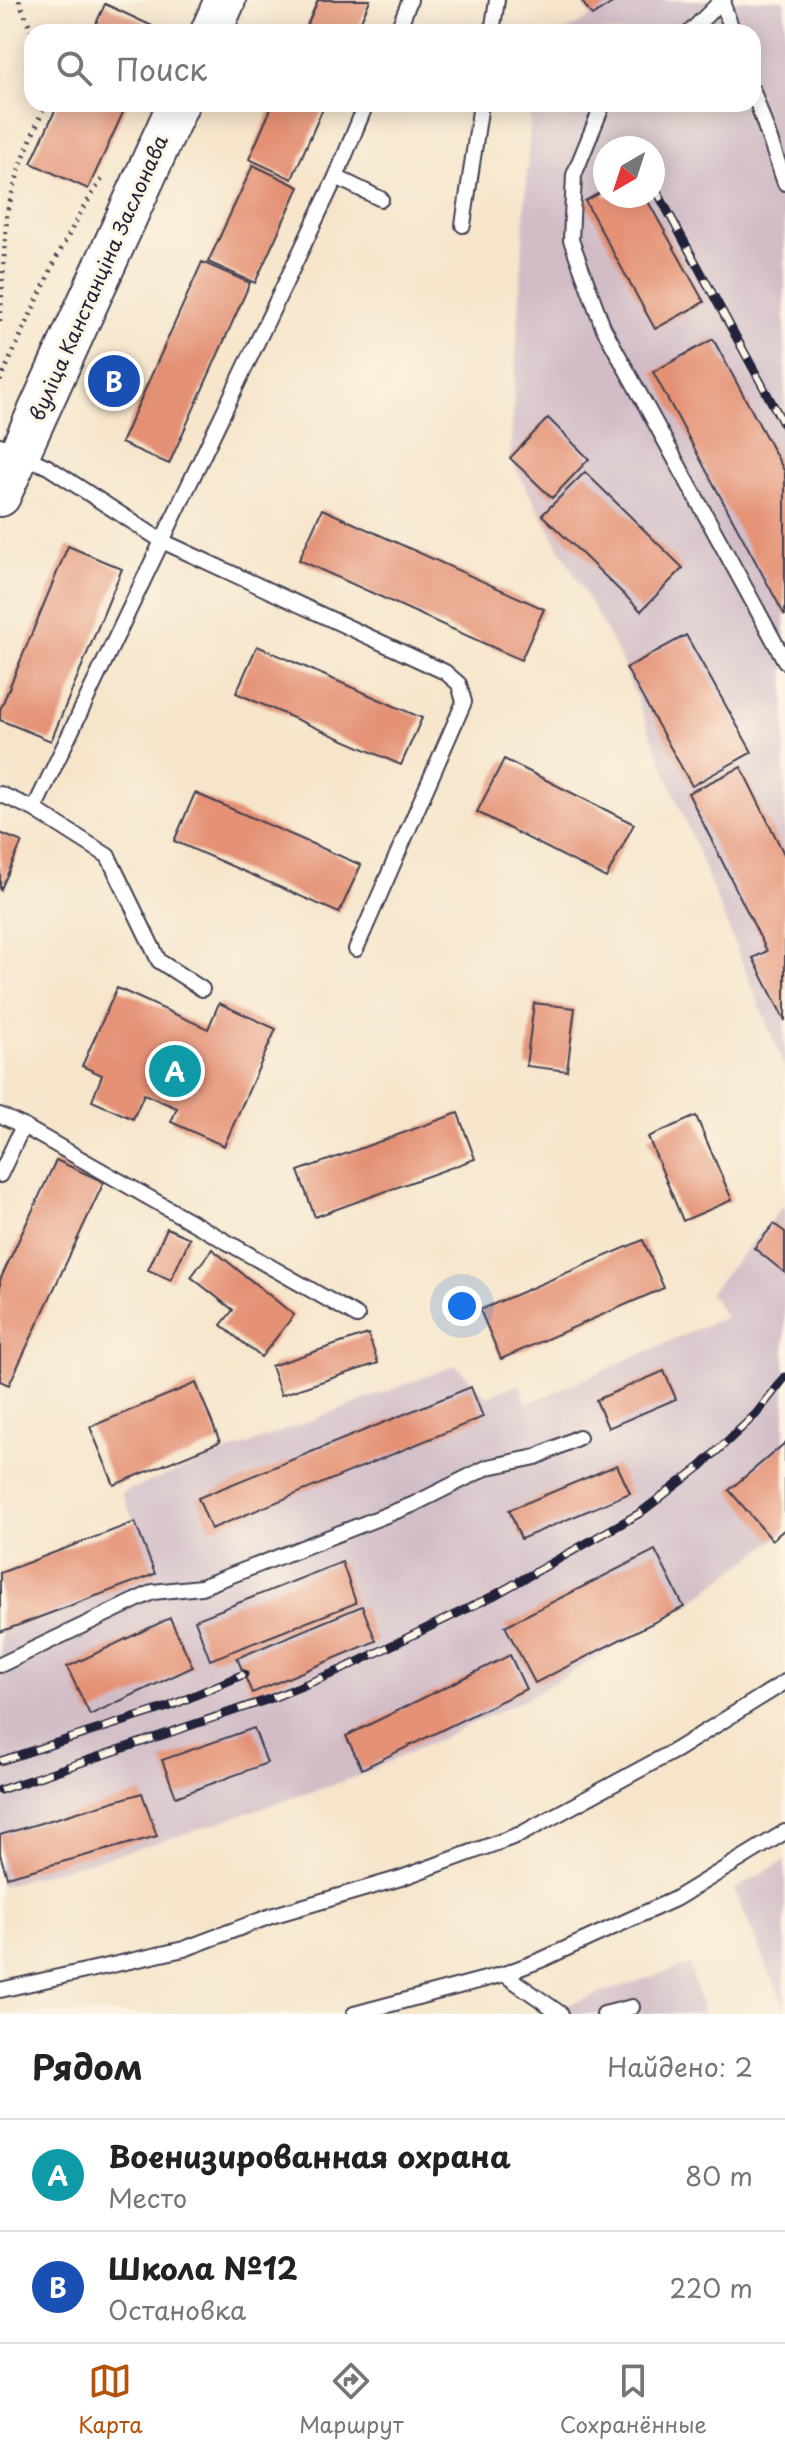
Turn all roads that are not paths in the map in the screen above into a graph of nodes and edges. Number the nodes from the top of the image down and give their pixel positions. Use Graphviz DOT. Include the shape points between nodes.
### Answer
graph roads {
  1 [pos="225,0"];
  2 [pos="410,0"];
  3 [pos="497,0"];
  4 [pos="723,1"];
  5 [pos="214,24"];
  6 [pos="400,24"];
  7 [pos="493,24"];
  8 [pos="699,24"];
  9 [pos="730,24"];
  10 [pos="174,112"];
  11 [pos="363,112"];
  12 [pos="480,112"];
  13 [pos="600,112"];
  14 [pos="760,112"];
  15 [pos="336,177"];
  16 [pos="785,183"];
  17 [pos="381,199"];
  18 [pos="463,225"];
  19 [pos="10,449"];
  20 [pos="0,496"];
  21 [pos="162,541"];
  22 [pos="785,661"];
  23 [pos="0,794"];
  24 [pos="34,809"];
  25 [pos="356,949"];
  26 [pos="202,989"];
  27 [pos="0,1115"];
  28 [pos="23,1126"];
  29 [pos="0,1175"];
  30 [pos="357,1316"];
  31 [pos="579,1437"];
  32 [pos="0,1665"];
  33 [pos="785,1682"];
  34 [pos="785,1832"];
  35 [pos="504,1974"];
  36 [pos="0,1990"];
  37 [pos="632,2007"];
  38 [pos="354,2014"];
  39 [pos="561,2014"];
  40 [pos="604,2014"];
  1 -- 5 [label="street"];
  2 -- 6 [label="lane"];
  3 -- 7 [label="lane"];
  4 -- 8 [label="lane"];
  4 -- 9 [label="lane"];
  10 -- 19 [label="street, вуліца Канстанціна Заслонава"];
  11 -- 15 [label="lane"];
  12 -- 18 [label="lane"];
  13 -- 22 [label="lane" via="574,175 571,240 603,327"];
  14 -- 16 [label="lane"];
  15 -- 17 [label="lane"];
  15 -- 21 [label="lane"];
  19 -- 20 [label="street, вуліца Канстанціна Заслонава"];
  19 -- 21 [label="lane" via="48,467"];
  21 -- 24 [label="lane"];
  21 -- 25 [label="lane" via="445,672 459,684 464,702"];
  23 -- 24 [label="lane"];
  24 -- 26 [label="lane" via="108,856 159,961"];
  27 -- 28 [label="lane"];
  28 -- 29 [label="lane"];
  28 -- 30 [label="lane"];
  31 -- 32 [label="lane" via="536,1457 488,1467 412,1505 201,1587 153,1592"];
  33 -- 36 [label="lane" via="676,1750 521,1834 184,1949"];
  34 -- 35 [label="lane" via="675,1899"];
  35 -- 38 [label="lane"];
  35 -- 39 [label="lane"];
  37 -- 40 [label="lane"];
}
